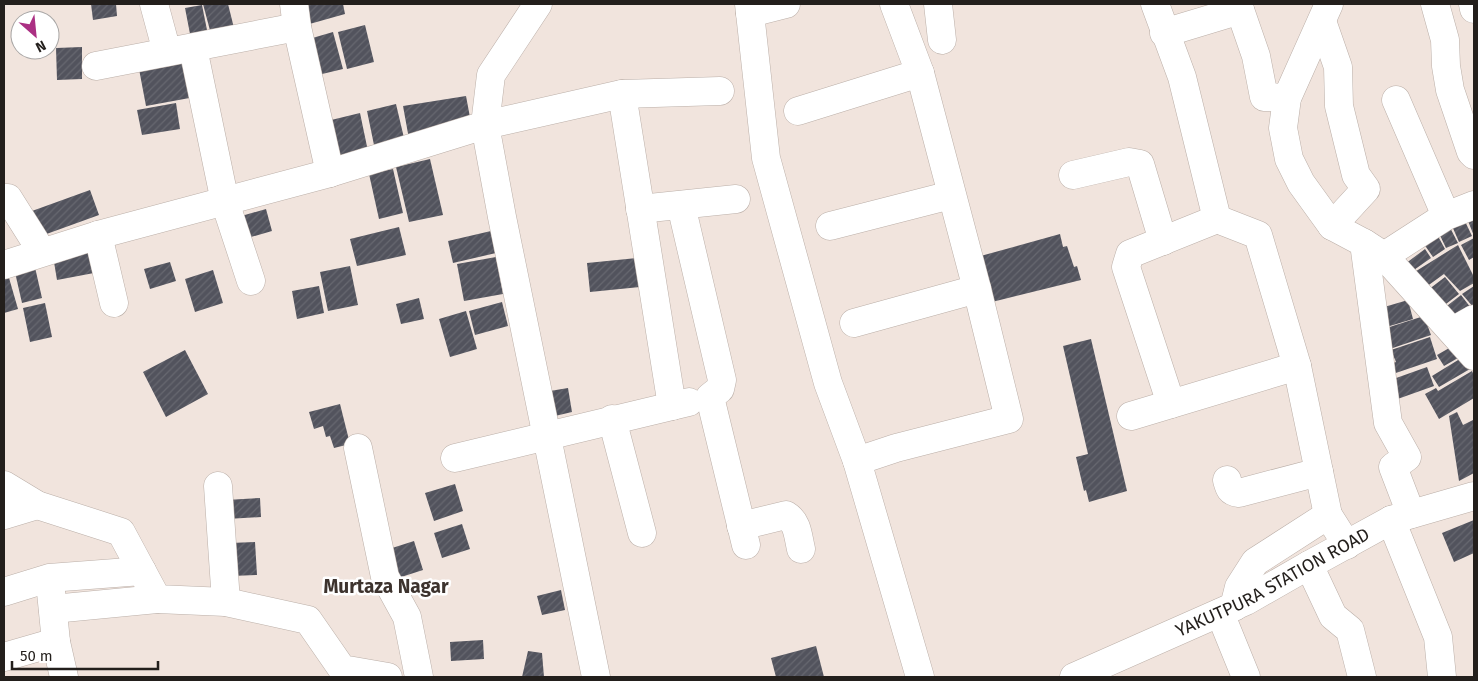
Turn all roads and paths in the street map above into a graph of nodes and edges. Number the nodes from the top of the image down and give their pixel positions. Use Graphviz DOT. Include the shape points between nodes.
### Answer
graph roads {
  1 [pos="154,4"];
  2 [pos="538,4"];
  3 [pos="786,4"];
  4 [pos="894,4"];
  5 [pos="938,4"];
  6 [pos="1154,4"];
  7 [pos="1435,4"];
  8 [pos="1473,4"];
  9 [pos="1239,7"];
  10 [pos="750,8"];
  11 [pos="1474,10"];
  12 [pos="1325,12"];
  13 [pos="296,16"];
  14 [pos="1164,33"];
  15 [pos="942,40"];
  16 [pos="180,50"];
  17 [pos="96,66"];
  18 [pos="920,73"];
  19 [pos="720,90"];
  20 [pos="622,94"];
  21 [pos="1287,98"];
  22 [pos="1396,100"];
  23 [pos="798,112"];
  24 [pos="485,125"];
  25 [pos="1474,155"];
  26 [pos="330,173"];
  27 [pos="1072,176"];
  28 [pos="951,195"];
  29 [pos="4,198"];
  30 [pos="736,199"];
  31 [pos="225,202"];
  32 [pos="681,204"];
  33 [pos="1474,205"];
  34 [pos="640,209"];
  35 [pos="1446,216"];
  36 [pos="1217,219"];
  37 [pos="830,226"];
  38 [pos="1332,226"];
  39 [pos="98,235"];
  40 [pos="1163,241"];
  41 [pos="1374,249"];
  42 [pos="42,252"];
  43 [pos="4,265"];
  44 [pos="251,281"];
  45 [pos="977,289"];
  46 [pos="114,303"];
  47 [pos="854,323"];
  48 [pos="1464,325"];
  49 [pos="1474,356"];
  50 [pos="1297,366"];
  51 [pos="710,397"];
  52 [pos="1171,404"];
  53 [pos="672,406"];
  54 [pos="1131,416"];
  55 [pos="612,419"];
  56 [pos="546,435"];
  57 [pos="358,448"];
  58 [pos="455,458"];
  59 [pos="857,461"];
  60 [pos="1319,472"];
  61 [pos="1227,480"];
  62 [pos="4,485"];
  63 [pos="218,486"];
  64 [pos="1474,496"];
  65 [pos="37,505"];
  66 [pos="4,515"];
  67 [pos="1328,515"];
  68 [pos="1401,517"];
  69 [pos="642,533"];
  70 [pos="1347,544"];
  71 [pos="801,550"];
  72 [pos="1308,565"];
  73 [pos="142,571"];
  74 [pos="49,578"];
  75 [pos="4,592"];
  76 [pos="157,599"];
  77 [pos="226,602"];
  78 [pos="53,609"];
  79 [pos="1227,610"];
  80 [pos="56,642"];
  81 [pos="4,657"];
  82 [pos="64,677"];
  83 [pos="388,677"];
  84 [pos="419,677"];
  85 [pos="596,677"];
  86 [pos="920,677"];
  87 [pos="1074,677"];
  88 [pos="1246,677"];
  89 [pos="1362,677"];
  90 [pos="1442,677"];
  1 -- 16 [label="street"];
  2 -- 24 [label="street" via="491,75"];
  3 -- 10 [label="street"];
  4 -- 18 [label="street"];
  5 -- 15 [label="street"];
  6 -- 14 [label="street"];
  7 -- 25 [label="street" via="1445,40 1450,90"];
  8 -- 11 [label="street"];
  9 -- 14 [label="street"];
  9 -- 21 [label="street" via="1256,56 1264,97"];
  10 -- 59 [label="street" via="766,158 828,383"];
  12 -- 21 [label="street"];
  12 -- 38 [label="street" via="1338,67 1339,106 1356,175 1366,189"];
  13 -- 16 [label="street"];
  13 -- 26 [label="street"];
  14 -- 36 [label="street" via="1182,77"];
  16 -- 17 [label="street"];
  16 -- 31 [label="street"];
  18 -- 23 [label="street"];
  18 -- 28 [label="street"];
  19 -- 20 [label="street"];
  20 -- 24 [label="street"];
  20 -- 34 [label="street"];
  21 -- 38 [label="street" via="1283,128 1289,159 1301,183"];
  22 -- 35 [label="street"];
  24 -- 26 [label="street"];
  24 -- 56 [label="street"];
  26 -- 31 [label="street"];
  27 -- 40 [label="street" via="1129,162 1140,164"];
  28 -- 37 [label="street"];
  28 -- 45 [label="street"];
  29 -- 42 [label="street" via="8,198"];
  30 -- 32 [label="street"];
  31 -- 39 [label="street"];
  31 -- 44 [label="street"];
  32 -- 34 [label="street"];
  32 -- 51 [label="street" via="722,380 720,389"];
  33 -- 35 [label="street"];
  34 -- 53 [label="street"];
  35 -- 41 [label="street"];
  36 -- 40 [label="street"];
  36 -- 50 [label="street" via="1258,235"];
  38 -- 41 [label="street"];
  39 -- 42 [label="street"];
  39 -- 46 [label="street"];
  40 -- 52 [label="street" via="1130,254 1126,267"];
  41 -- 48 [label="street"];
  41 -- 68 [label="street" via="1388,423 1407,457 1393,467"];
  42 -- 43 [label="street"];
  45 -- 47 [label="street"];
  45 -- 59 [label="street" via="1009,420"];
  48 -- 49 [label="street"];
  50 -- 52 [label="street"];
  50 -- 60 [label="street"];
  51 -- 53 [label="street"];
  51 -- 71 [label="street" via="744,535 786,515 796,526"];
  52 -- 54 [label="street"];
  53 -- 55 [label="street"];
  55 -- 56 [label="street"];
  55 -- 69 [label="street"];
  56 -- 58 [label="street"];
  56 -- 85 [label="street"];
  57 -- 84 [label="street" via="385,577 407,617"];
  59 -- 86 [label="street"];
  60 -- 61 [label="street" via="1239,493 1229,489"];
  60 -- 67 [label="street"];
  62 -- 65 [label="street"];
  63 -- 77 [label="street"];
  64 -- 68 [label="street, YAKUTPURA STATION ROAD"];
  65 -- 66 [label="street"];
  65 -- 73 [label="street" via="121,532"];
  67 -- 70 [label="street"];
  67 -- 79 [label="street" via="1255,562"];
  68 -- 70 [label="street, YAKUTPURA STATION ROAD"];
  68 -- 90 [label="street" via="1438,637"];
  70 -- 72 [label="street, YAKUTPURA STATION ROAD"];
  72 -- 79 [label="street, YAKUTPURA STATION ROAD"];
  72 -- 89 [label="street" via="1333,616 1350,630"];
  73 -- 74 [label="street"];
  73 -- 76 [label="street"];
  74 -- 75 [label="street"];
  74 -- 78 [label="street"];
  76 -- 77 [label="street"];
  76 -- 78 [label="street"];
  77 -- 83 [label="street" via="308,620 342,669"];
  78 -- 80 [label="street"];
  79 -- 87 [label="street, YAKUTPURA STATION ROAD"];
  79 -- 88 [label="street"];
  80 -- 81 [label="street"];
  80 -- 82 [label="street"];
}
